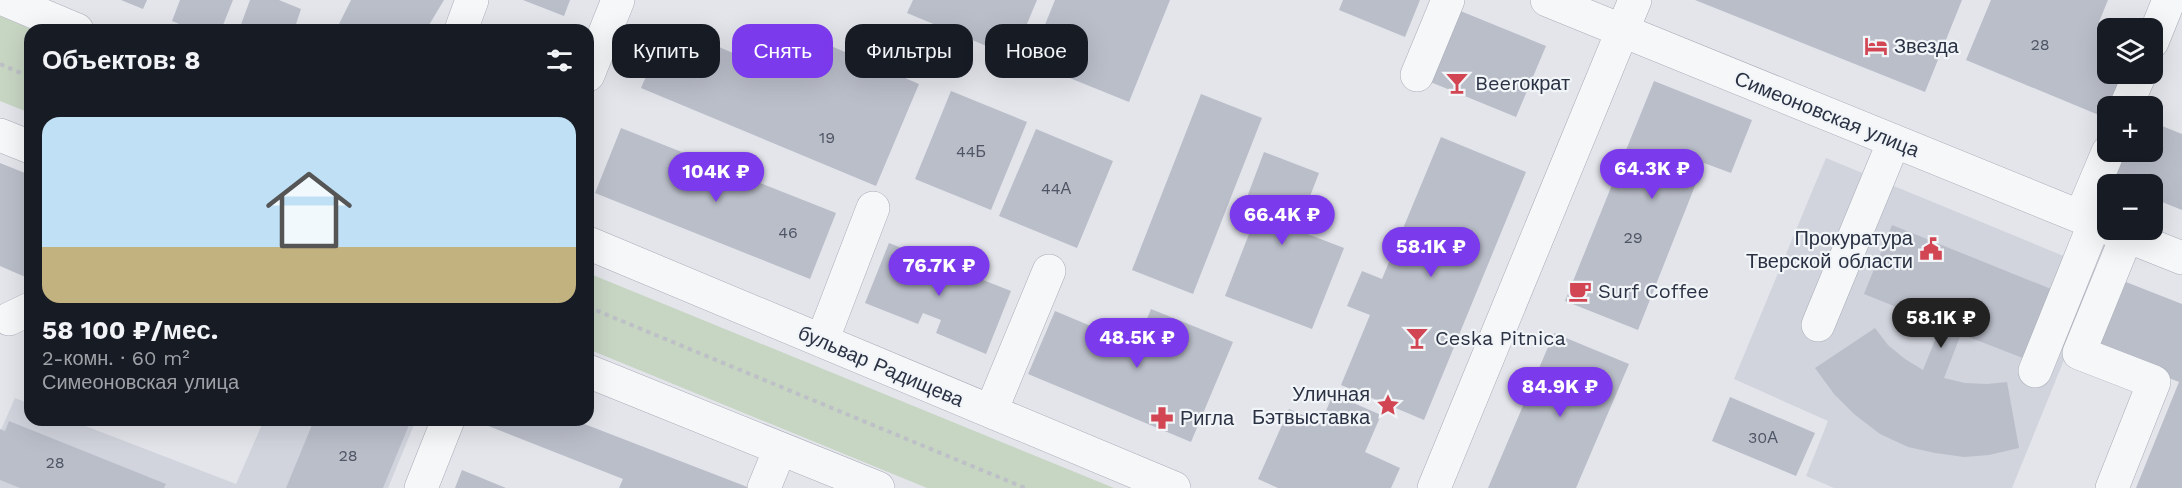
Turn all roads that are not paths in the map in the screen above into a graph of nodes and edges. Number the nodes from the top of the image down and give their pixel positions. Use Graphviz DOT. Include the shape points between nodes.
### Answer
graph roads {
  1 [pos="6,0"];
  2 [pos="472,0"];
  3 [pos="618,0"];
  4 [pos="1448,0"];
  5 [pos="1547,0"];
  6 [pos="1635,0"];
  7 [pos="2169,0"];
  8 [pos="2162,18"];
  9 [pos="63,24"];
  10 [pos="463,24"];
  11 [pos="1622,31"];
  12 [pos="594,60"];
  13 [pos="1417,75"];
  14 [pos="0,135"];
  15 [pos="1894,141"];
  16 [pos="24,145"];
  17 [pos="873,208"];
  18 [pos="2097,223"];
  19 [pos="2097,240"];
  20 [pos="2101,240"];
  21 [pos="2138,240"];
  22 [pos="594,246"];
  23 [pos="2182,258"];
  24 [pos="1049,271"];
  25 [pos="1818,325"];
  26 [pos="822,341"];
  27 [pos="2035,371"];
  28 [pos="594,373"];
  29 [pos="991,411"];
  30 [pos="446,426"];
  31 [pos="780,448"];
  32 [pos="421,488"];
  33 [pos="764,488"];
  34 [pos="878,488"];
  35 [pos="1174,488"];
  36 [pos="1434,488"];
  37 [pos="2112,488"];
  1 -- 9 [label="street"];
  2 -- 10 [label="street"];
  3 -- 12 [label="street"];
  4 -- 13 [label="street"];
  5 -- 11 [label="street, Симеоновская улица"];
  6 -- 11 [label="street"];
  7 -- 8 [label="street"];
  11 -- 15 [label="street, Симеоновская улица"];
  11 -- 36 [label="street"];
  14 -- 16 [label="street"];
  15 -- 18 [label="street, Симеоновская улица"];
  15 -- 25 [label="street"];
  17 -- 26 [label="street"];
  19 -- 27 [label="street"];
  20 -- 37 [label="street" via="2079,353 2154,382"];
  21 -- 23 [label="street, Симеоновская улица"];
  22 -- 26 [label="street, бульвар Радищева"];
  24 -- 29 [label="street"];
  26 -- 29 [label="street, бульвар Радищева"];
  28 -- 31 [label="street"];
  29 -- 35 [label="street, бульвар Радищева"];
  30 -- 32 [label="street"];
  31 -- 33 [label="street"];
  31 -- 34 [label="street"];
}
